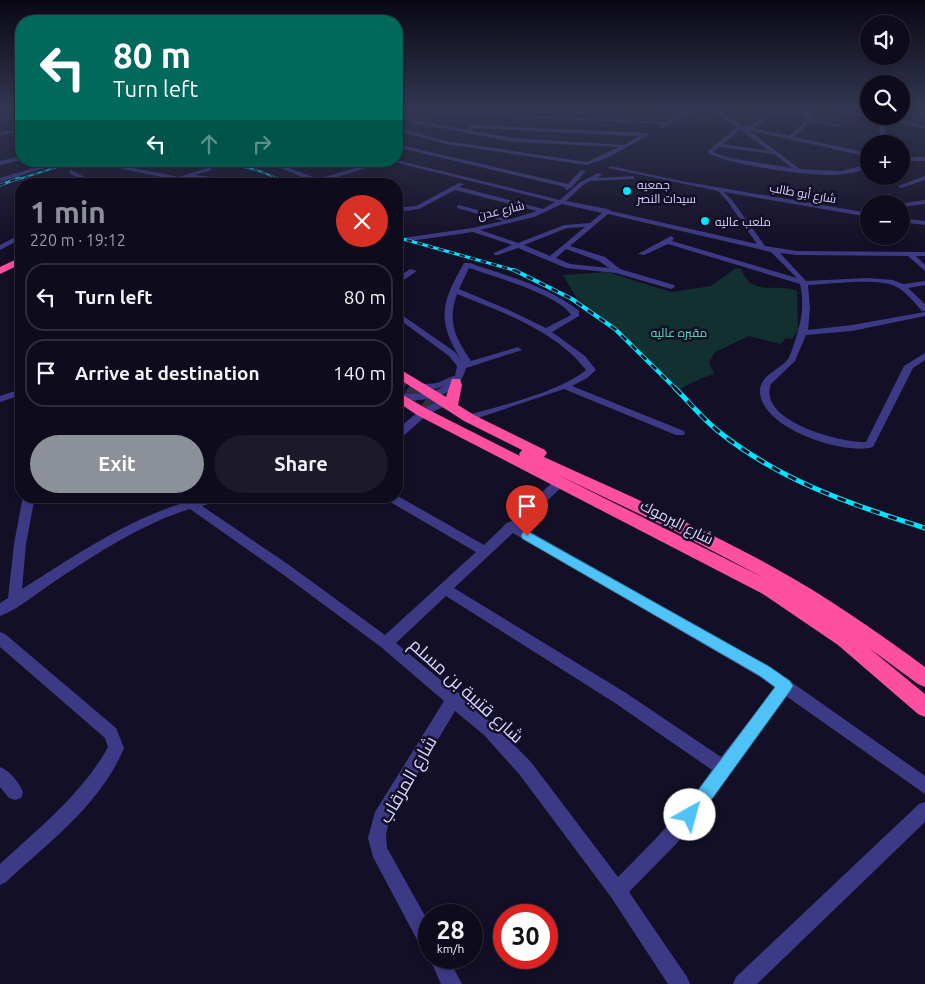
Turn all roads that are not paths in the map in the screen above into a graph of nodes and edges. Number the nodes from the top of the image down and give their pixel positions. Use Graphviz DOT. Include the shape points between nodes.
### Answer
graph roads {
  1 [pos="430,153"];
  2 [pos="512,153"];
  3 [pos="612,153"];
  4 [pos="624,153"];
  5 [pos="711,153"];
  6 [pos="771,153"];
  7 [pos="778,154"];
  8 [pos="525,155"];
  9 [pos="605,157"];
  10 [pos="15,159"];
  11 [pos="910,159"];
  12 [pos="925,159"];
  13 [pos="464,161"];
  14 [pos="571,161"];
  15 [pos="1,162"];
  16 [pos="588,163"];
  17 [pos="403,164"];
  18 [pos="456,165"];
  19 [pos="621,166"];
  20 [pos="44,167"];
  21 [pos="282,167"];
  22 [pos="366,167"];
  23 [pos="124,168"];
  24 [pos="210,168"];
  25 [pos="567,168"];
  26 [pos="860,168"];
  27 [pos="449,169"];
  28 [pos="582,170"];
  29 [pos="606,170"];
  30 [pos="800,170"];
  31 [pos="71,172"];
  32 [pos="441,173"];
  33 [pos="189,175"];
  34 [pos="637,177"];
  35 [pos="82,178"];
  36 [pos="178,178"];
  37 [pos="200,178"];
  38 [pos="311,178"];
  39 [pos="329,178"];
  40 [pos="576,178"];
  41 [pos="925,178"];
  42 [pos="468,179"];
  43 [pos="0,180"];
  44 [pos="588,180"];
  45 [pos="570,186"];
  46 [pos="901,186"];
  47 [pos="454,188"];
  48 [pos="727,193"];
  49 [pos="558,200"];
  50 [pos="925,202"];
  51 [pos="910,204"];
  52 [pos="460,207"];
  53 [pos="823,207"];
  54 [pos="860,207"];
  55 [pos="403,209"];
  56 [pos="541,210"];
  57 [pos="608,211"];
  58 [pos="860,213"];
  59 [pos="512,221"];
  60 [pos="910,221"];
  61 [pos="925,223"];
  62 [pos="592,225"];
  63 [pos="470,229"];
  64 [pos="679,229"];
  65 [pos="403,236"];
  66 [pos="15,239"];
  67 [pos="403,240"];
  68 [pos="667,242"];
  69 [pos="518,245"];
  70 [pos="566,247"];
  71 [pos="0,248"];
  72 [pos="764,248"];
  73 [pos="773,250"];
  74 [pos="496,254"];
  75 [pos="642,254"];
  76 [pos="910,254"];
  77 [pos="925,254"];
  78 [pos="15,258"];
  79 [pos="552,258"];
  80 [pos="15,263"];
  81 [pos="0,266"];
  82 [pos="925,269"];
  83 [pos="0,271"];
  84 [pos="413,271"];
  85 [pos="618,271"];
  86 [pos="403,278"];
  87 [pos="804,283"];
  88 [pos="925,284"];
  89 [pos="902,286"];
  90 [pos="671,287"];
  91 [pos="454,290"];
  92 [pos="925,309"];
  93 [pos="925,314"];
  94 [pos="403,318"];
  95 [pos="403,322"];
  96 [pos="545,332"];
  97 [pos="804,333"];
  98 [pos="518,350"];
  99 [pos="925,356"];
  100 [pos="463,366"];
  101 [pos="403,376"];
  102 [pos="456,382"];
  103 [pos="564,386"];
  104 [pos="421,387"];
  105 [pos="15,394"];
  106 [pos="403,397"];
  107 [pos="0,399"];
  108 [pos="438,405"];
  109 [pos="469,418"];
  110 [pos="403,432"];
  111 [pos="680,433"];
  112 [pos="560,482"];
  113 [pos="28,503"];
  114 [pos="181,503"];
  115 [pos="191,503"];
  116 [pos="401,503"];
  117 [pos="510,526"];
  118 [pos="718,545"];
  119 [pos="485,551"];
  120 [pos="445,589"];
  121 [pos="14,600"];
  122 [pos="0,610"];
  123 [pos="0,638"];
  124 [pos="386,643"];
  125 [pos="925,678"];
  126 [pos="785,686"];
  127 [pos="454,698"];
  128 [pos="925,708"];
  129 [pos="723,768"];
  130 [pos="0,774"];
  131 [pos="925,786"];
  132 [pos="15,792"];
  133 [pos="925,810"];
  134 [pos="0,876"];
  135 [pos="617,891"];
  136 [pos="418,922"];
  137 [pos="444,969"];
  138 [pos="452,984"];
  139 [pos="680,984"];
  140 [pos="743,984"];
  1 -- 13 [label="street"];
  2 -- 8 [label="street"];
  3 -- 9 [label="street"];
  4 -- 29 [label="street, شارع عدن"];
  5 -- 30 [label="street"];
  6 -- 7 [label="street"];
  7 -- 30 [label="street"];
  8 -- 14 [label="street"];
  8 -- 25 [label="street"];
  9 -- 14 [label="street"];
  9 -- 16 [label="street"];
  10 -- 15 [label="street"];
  11 -- 12 [label="street"];
  13 -- 18 [label="street"];
  13 -- 45 [label="street"];
  14 -- 16 [label="street"];
  16 -- 28 [label="street, شارع عدن" via="579,167"];
  16 -- 29 [label="street"];
  17 -- 32 [label="street"];
  19 -- 34 [label="street"];
  20 -- 43 [label="street"];
  21 -- 38 [label="street"];
  22 -- 39 [label="street"];
  23 -- 36 [label="street"];
  24 -- 33 [label="street"];
  25 -- 28 [label="street"];
  25 -- 40 [label="street"];
  26 -- 30 [label="street" via="839,173"];
  27 -- 32 [label="street"];
  28 -- 29 [label="street"];
  28 -- 40 [label="street, شارع عدن"];
  29 -- 34 [label="street, شارع أبو طالب"];
  29 -- 44 [label="street, شارع عدن"];
  31 -- 35 [label="street"];
  32 -- 42 [label="street"];
  33 -- 36 [label="street"];
  33 -- 37 [label="street"];
  34 -- 44 [label="street"];
  34 -- 48 [label="street, شارع أبو طالب"];
  40 -- 45 [label="street, شارع عدن"];
  41 -- 46 [label="street"];
  42 -- 47 [label="street"];
  42 -- 49 [label="street"];
  44 -- 49 [label="street, شارع عدن"];
  45 -- 49 [label="street, شارع عدن"];
  47 -- 55 [label="street" via="417,208"];
  47 -- 56 [label="street"];
  48 -- 53 [label="street, شارع أبو طالب"];
  48 -- 72 [label="street"];
  49 -- 56 [label="street, شارع عدن"];
  49 -- 57 [label="street"];
  49 -- 59 [label="street, شارع عدن" via="536,214"];
  50 -- 51 [label="street"];
  52 -- 59 [label="street"];
  53 -- 54 [label="street"];
  53 -- 58 [label="street, شارع أبو طالب"];
  56 -- 59 [label="street, شارع عدن"];
  57 -- 62 [label="street"];
  57 -- 64 [label="street"];
  59 -- 63 [label="street, شارع عدن"];
  60 -- 61 [label="street"];
  62 -- 69 [label="street" via="566,226"];
  62 -- 70 [label="street"];
  63 -- 65 [label="street, شارع عدن"];
  63 -- 67 [label="street, شارع عدن"];
  63 -- 69 [label="street"];
  64 -- 68 [label="street"];
  64 -- 72 [label="street"];
  66 -- 71 [label="street"];
  68 -- 75 [label="street"];
  68 -- 87 [label="street"];
  69 -- 74 [label="street"];
  69 -- 79 [label="street"];
  70 -- 79 [label="street"];
  70 -- 85 [label="street" via="602,259"];
  72 -- 73 [label="street"];
  73 -- 76 [label="street"];
  73 -- 87 [label="street"];
  76 -- 77 [label="street"];
  76 -- 82 [label="street"];
  78 -- 81 [label="highway"];
  79 -- 85 [label="street" via="580,268"];
  80 -- 83 [label="highway"];
  84 -- 86 [label="street"];
  85 -- 90 [label="street"];
  87 -- 89 [label="street" via="880,280"];
  87 -- 97 [label="street"];
  88 -- 89 [label="street"];
  89 -- 92 [label="street"];
  91 -- 96 [label="street" via="509,312"];
  91 -- 96 [label="street" via="467,265 559,300 576,312 568,321"];
  91 -- 100 [label="street" via="447,310 447,323"];
  93 -- 97 [label="street" via="852,328"];
  94 -- 100 [label="street" via="452,354"];
  95 -- 100 [label="street"];
  96 -- 103 [label="street" via="575,353 591,370"];
  97 -- 99 [label="street" via="791,361 767,383 766,402 775,414 797,427 840,444 868,445 909,366"];
  98 -- 100 [label="street"];
  100 -- 102 [label="street"];
  100 -- 104 [label="street" via="448,381 438,386"];
  101 -- 104 [label="highway"];
  102 -- 108 [label="street" via="445,390"];
  102 -- 108 [label="highway" via="451,402"];
  103 -- 109 [label="street"];
  103 -- 111 [label="street"];
  104 -- 108 [label="highway"];
  105 -- 107 [label="street"];
  106 -- 108 [label="highway, شارع اليرموك"];
  108 -- 109 [label="highway"];
  108 -- 110 [label="street"];
  108 -- 112 [label="highway, شارع اليرموك"];
  108 -- 118 [label="highway, شارع اليرموك" via="461,423"];
  109 -- 118 [label="highway" via="699,529"];
  112 -- 117 [label="street"];
  112 -- 128 [label="highway, شارع اليرموك" via="769,589 845,639"];
  113 -- 121 [label="street"];
  114 -- 121 [label="street" via="123,533"];
  115 -- 124 [label="street, شارع قتيبة بن مسلم"];
  116 -- 119 [label="street"];
  117 -- 119 [label="street"];
  117 -- 126 [label="street"];
  118 -- 125 [label="highway, شارع اليرموك" via="818,601"];
  119 -- 120 [label="street"];
  120 -- 124 [label="street"];
  120 -- 129 [label="street" via="598,682"];
  121 -- 122 [label="street"];
  123 -- 134 [label="street" via="111,734 116,748 102,772 71,808"];
  124 -- 127 [label="street, شارع قتيبة بن مسلم"];
  126 -- 129 [label="street"];
  126 -- 131 [label="street"];
  127 -- 135 [label="street, شارع قتيبة بن مسلم" via="525,768"];
  127 -- 136 [label="street, شارع المرقاب" via="381,818 377,833 379,851"];
  129 -- 135 [label="street" via="700,803 670,838"];
  130 -- 132 [label="street"];
  133 -- 140 [label="street"];
  135 -- 139 [label="street, شارع قتيبة بن مسلم"];
  137 -- 138 [label="street"];
}
